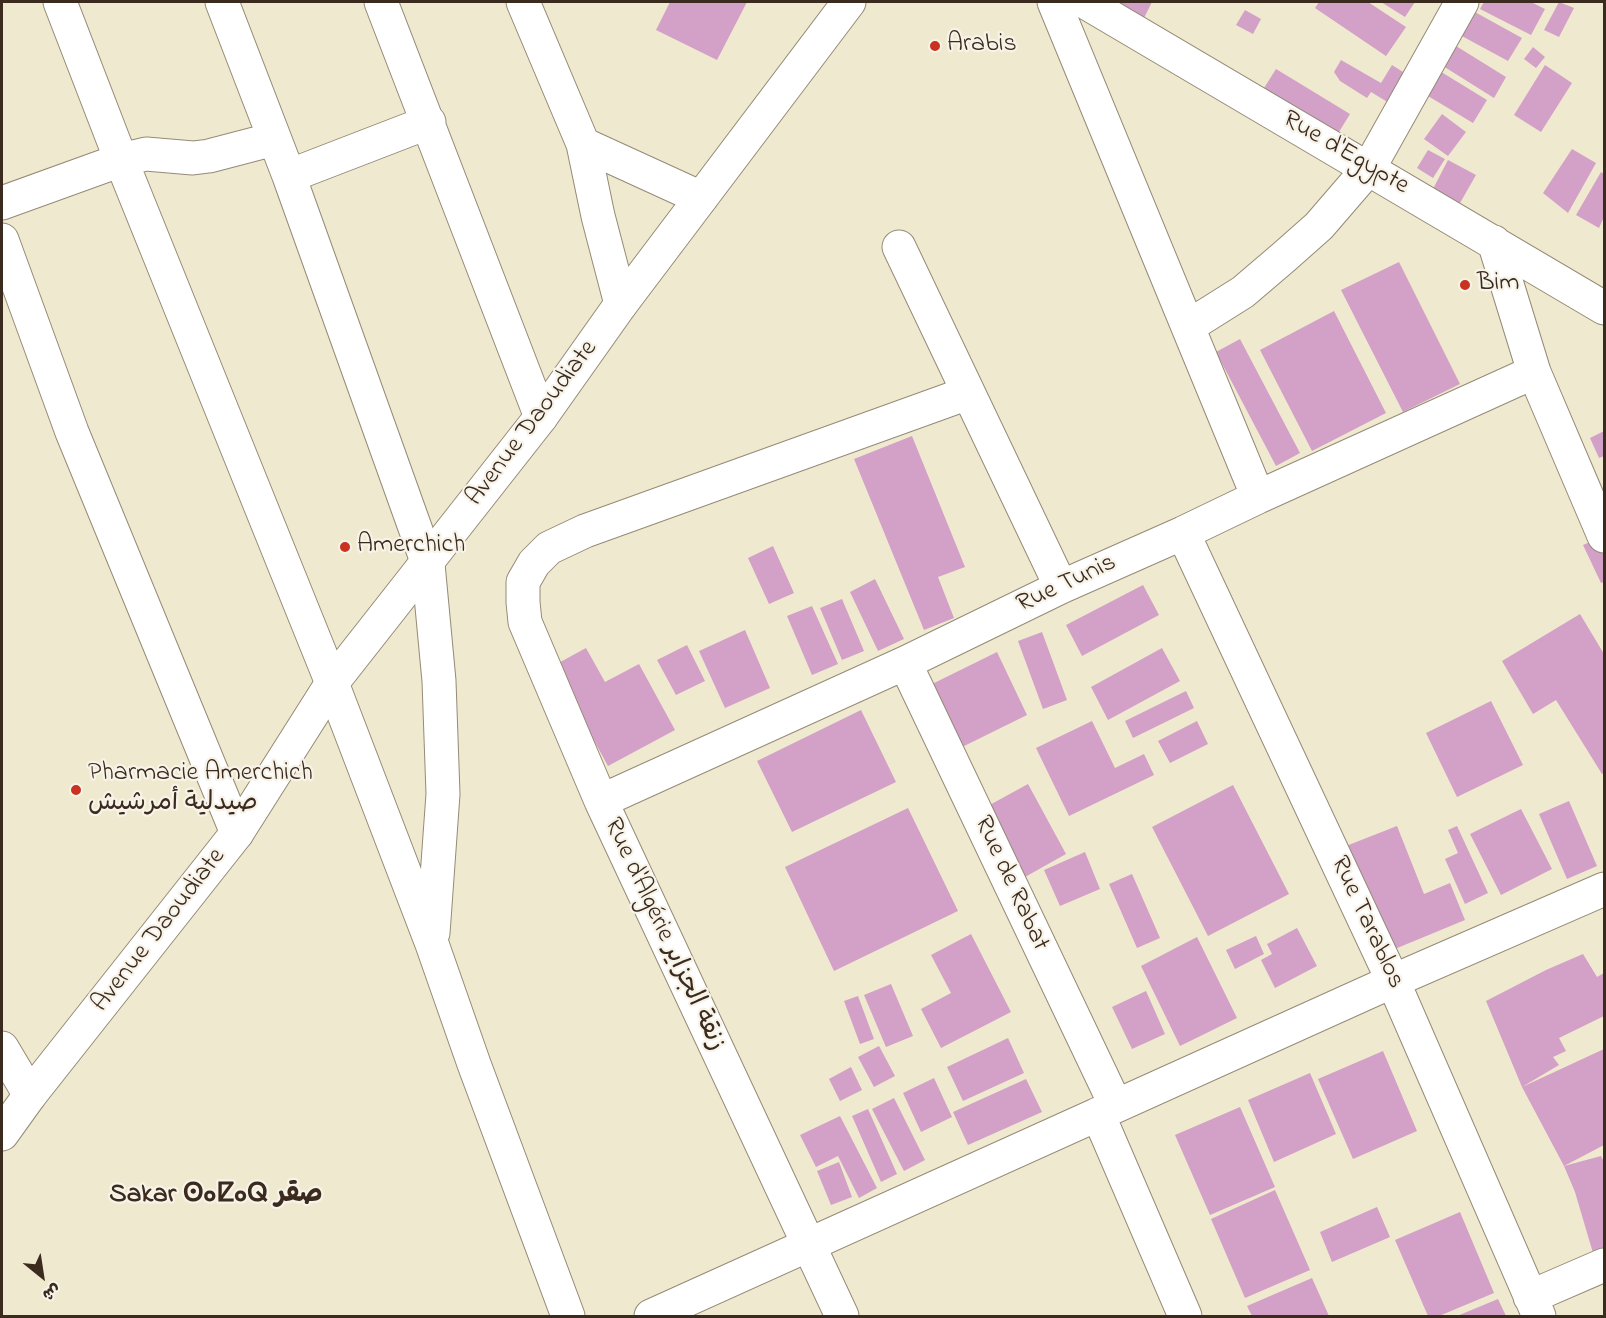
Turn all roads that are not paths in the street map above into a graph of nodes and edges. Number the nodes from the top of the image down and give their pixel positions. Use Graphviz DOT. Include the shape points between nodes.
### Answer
graph roads {
  1 [pos="60,2"];
  2 [pos="222,2"];
  3 [pos="381,2"];
  4 [pos="523,2"];
  5 [pos="849,2"];
  6 [pos="1054,2"];
  7 [pos="1084,2"];
  8 [pos="1462,2"];
  9 [pos="429,122"];
  10 [pos="274,139"];
  11 [pos="583,144"];
  12 [pos="121,160"];
  13 [pos="1369,168"];
  14 [pos="289,176"];
  15 [pos="701,198"];
  16 [pos="2,203"];
  17 [pos="2,240"];
  18 [pos="1494,242"];
  19 [pos="899,247"];
  20 [pos="621,304"];
  21 [pos="1605,308"];
  22 [pos="1189,326"];
  23 [pos="1534,372"];
  24 [pos="968,393"];
  25 [pos="542,417"];
  26 [pos="1258,497"];
  27 [pos="1183,533"];
  28 [pos="1605,536"];
  29 [pos="428,564"];
  30 [pos="1061,587"];
  31 [pos="904,663"];
  32 [pos="332,683"];
  33 [pos="601,801"];
  34 [pos="237,833"];
  35 [pos="1605,889"];
  36 [pos="432,944"];
  37 [pos="1394,981"];
  38 [pos="2,1048"];
  39 [pos="30,1095"];
  40 [pos="1107,1110"];
  41 [pos="2,1134"];
  42 [pos="809,1244"];
  43 [pos="1605,1265"];
  44 [pos="1535,1307"];
  45 [pos="568,1317"];
  46 [pos="651,1317"];
  47 [pos="842,1317"];
  48 [pos="1185,1317"];
  1 -- 12 [label="street"];
  2 -- 10 [label="street"];
  3 -- 9 [label="street"];
  4 -- 11 [label="street"];
  5 -- 15 [label="street, Avenue Daoudiate"];
  6 -- 22 [label="street"];
  7 -- 13 [label="street, Rue d'Egypte"];
  8 -- 13 [label="street"];
  9 -- 14 [label="street"];
  9 -- 25 [label="street"];
  10 -- 12 [label="street" via="209,156 146,154"];
  10 -- 14 [label="street"];
  11 -- 15 [label="street"];
  11 -- 20 [label="street"];
  12 -- 16 [label="street"];
  12 -- 32 [label="street"];
  13 -- 18 [label="street, Rue d'Egypte"];
  13 -- 22 [label="street" via="1318,226 1284,257 1243,292"];
  14 -- 29 [label="street"];
  15 -- 20 [label="street, Avenue Daoudiate"];
  17 -- 34 [label="street" via="72,432"];
  18 -- 21 [label="street, Rue d'Egypte"];
  18 -- 23 [label="street"];
  19 -- 24 [label="street"];
  20 -- 25 [label="street, Avenue Daoudiate"];
  22 -- 26 [label="street"];
  23 -- 26 [label="street, Rue Tunis"];
  23 -- 28 [label="street"];
  24 -- 30 [label="street"];
  24 -- 33 [label="street, Rue d'Algérie زنقة الجزاير" via="585,531 549,548 534,563 523,582 525,622"];
  25 -- 29 [label="street, Avenue Daoudiate"];
  26 -- 27 [label="street, Rue Tunis"];
  27 -- 30 [label="street, Rue Tunis"];
  27 -- 37 [label="street, Rue Tarablos"];
  29 -- 32 [label="street, Avenue Daoudiate"];
  29 -- 36 [label="street" via="439,681 443,794"];
  30 -- 31 [label="street, Rue Tunis"];
  31 -- 33 [label="street, Rue Tunis"];
  31 -- 40 [label="street, Rue de Rabat"];
  32 -- 34 [label="street, Avenue Daoudiate"];
  32 -- 36 [label="street"];
  33 -- 42 [label="street, Rue d'Algérie زنقة الجزاير"];
  34 -- 39 [label="street, Avenue Daoudiate"];
  35 -- 37 [label="street"];
  36 -- 45 [label="street"];
  37 -- 40 [label="street"];
  37 -- 44 [label="street, Rue Tarablos"];
  38 -- 39 [label="street"];
  39 -- 41 [label="street, Avenue Daoudiate"];
  40 -- 42 [label="street"];
  40 -- 48 [label="street, Rue de Rabat"];
  42 -- 46 [label="street"];
  42 -- 47 [label="street, Rue d'Algérie زنقة الجزاير"];
  43 -- 44 [label="street"];
}
